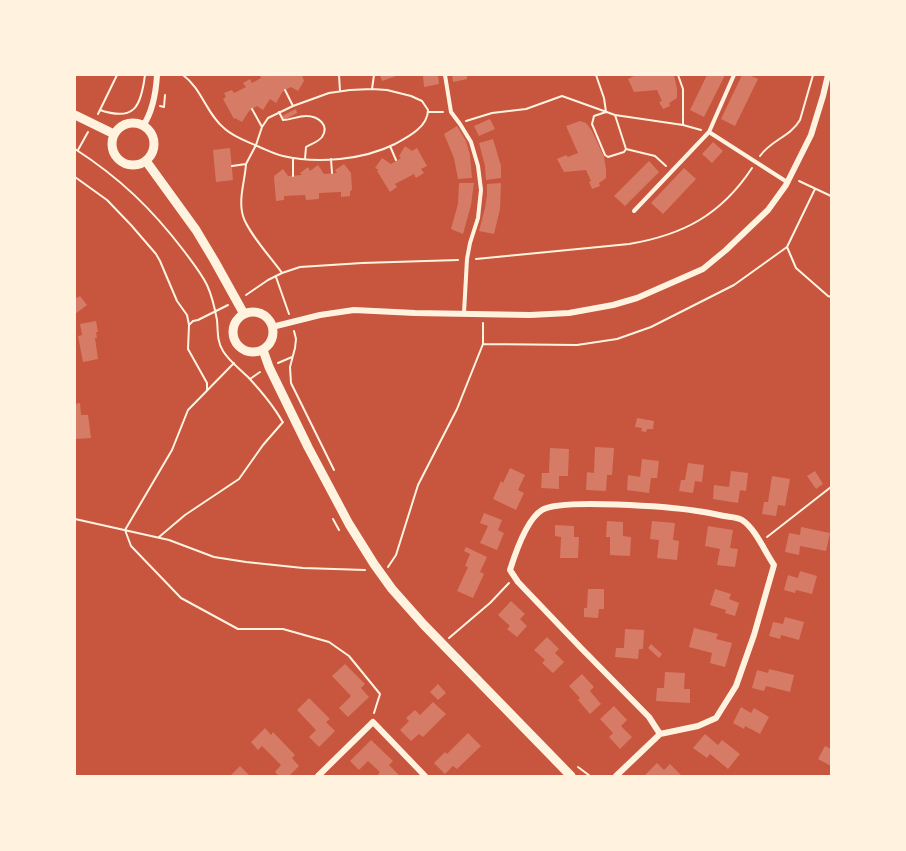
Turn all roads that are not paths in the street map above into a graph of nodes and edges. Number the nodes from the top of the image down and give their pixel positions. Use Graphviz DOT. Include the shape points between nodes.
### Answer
graph roads {
  1 [pos="157,75"];
  2 [pos="445,75"];
  3 [pos="734,75"];
  4 [pos="828,75"];
  5 [pos="75,115"];
  6 [pos="143,126"];
  7 [pos="709,132"];
  8 [pos="114,134"];
  9 [pos="146,160"];
  10 [pos="787,182"];
  11 [pos="634,211"];
  12 [pos="244,314"];
  13 [pos="464,314"];
  14 [pos="272,327"];
  15 [pos="262,350"];
  16 [pos="660,734"];
  17 [pos="318,776"];
  18 [pos="425,776"];
  19 [pos="571,776"];
  20 [pos="616,776"];
  1 -- 6 [label="street" via="153,104"];
  2 -- 13 [label="lane" via="451,112 471,142 481,190 467,260"];
  3 -- 7 [label="lane"];
  4 -- 10 [label="street" via="811,135"];
  5 -- 8 [label="street"];
  6 -- 8 [label="street" via="127,124"];
  6 -- 9 [label="street" via="153,141"];
  7 -- 10 [label="lane"];
  7 -- 11 [label="lane"];
  8 -- 9 [label="street" via="111,149 120,161 131,166"];
  9 -- 12 [label="street" via="196,230"];
  10 -- 13 [label="street" via="768,210 703,269 637,298 569,313"];
  12 -- 14 [label="street" via="261,314"];
  12 -- 15 [label="street" via="235,323 235,342 244,350"];
  13 -- 14 [label="street" via="354,310"];
  14 -- 15 [label="street" via="273,337"];
  15 -- 19 [label="street" via="334,496 378,570 410,610"];
  16 -- 16 [label="street" via="716,718 736,686 774,565 741,519 695,510 587,503 542,509 530,522 510,570 649,717"];
  16 -- 20 [label="street"];
  17 -- 18 [label="street" via="374,722"];
}
